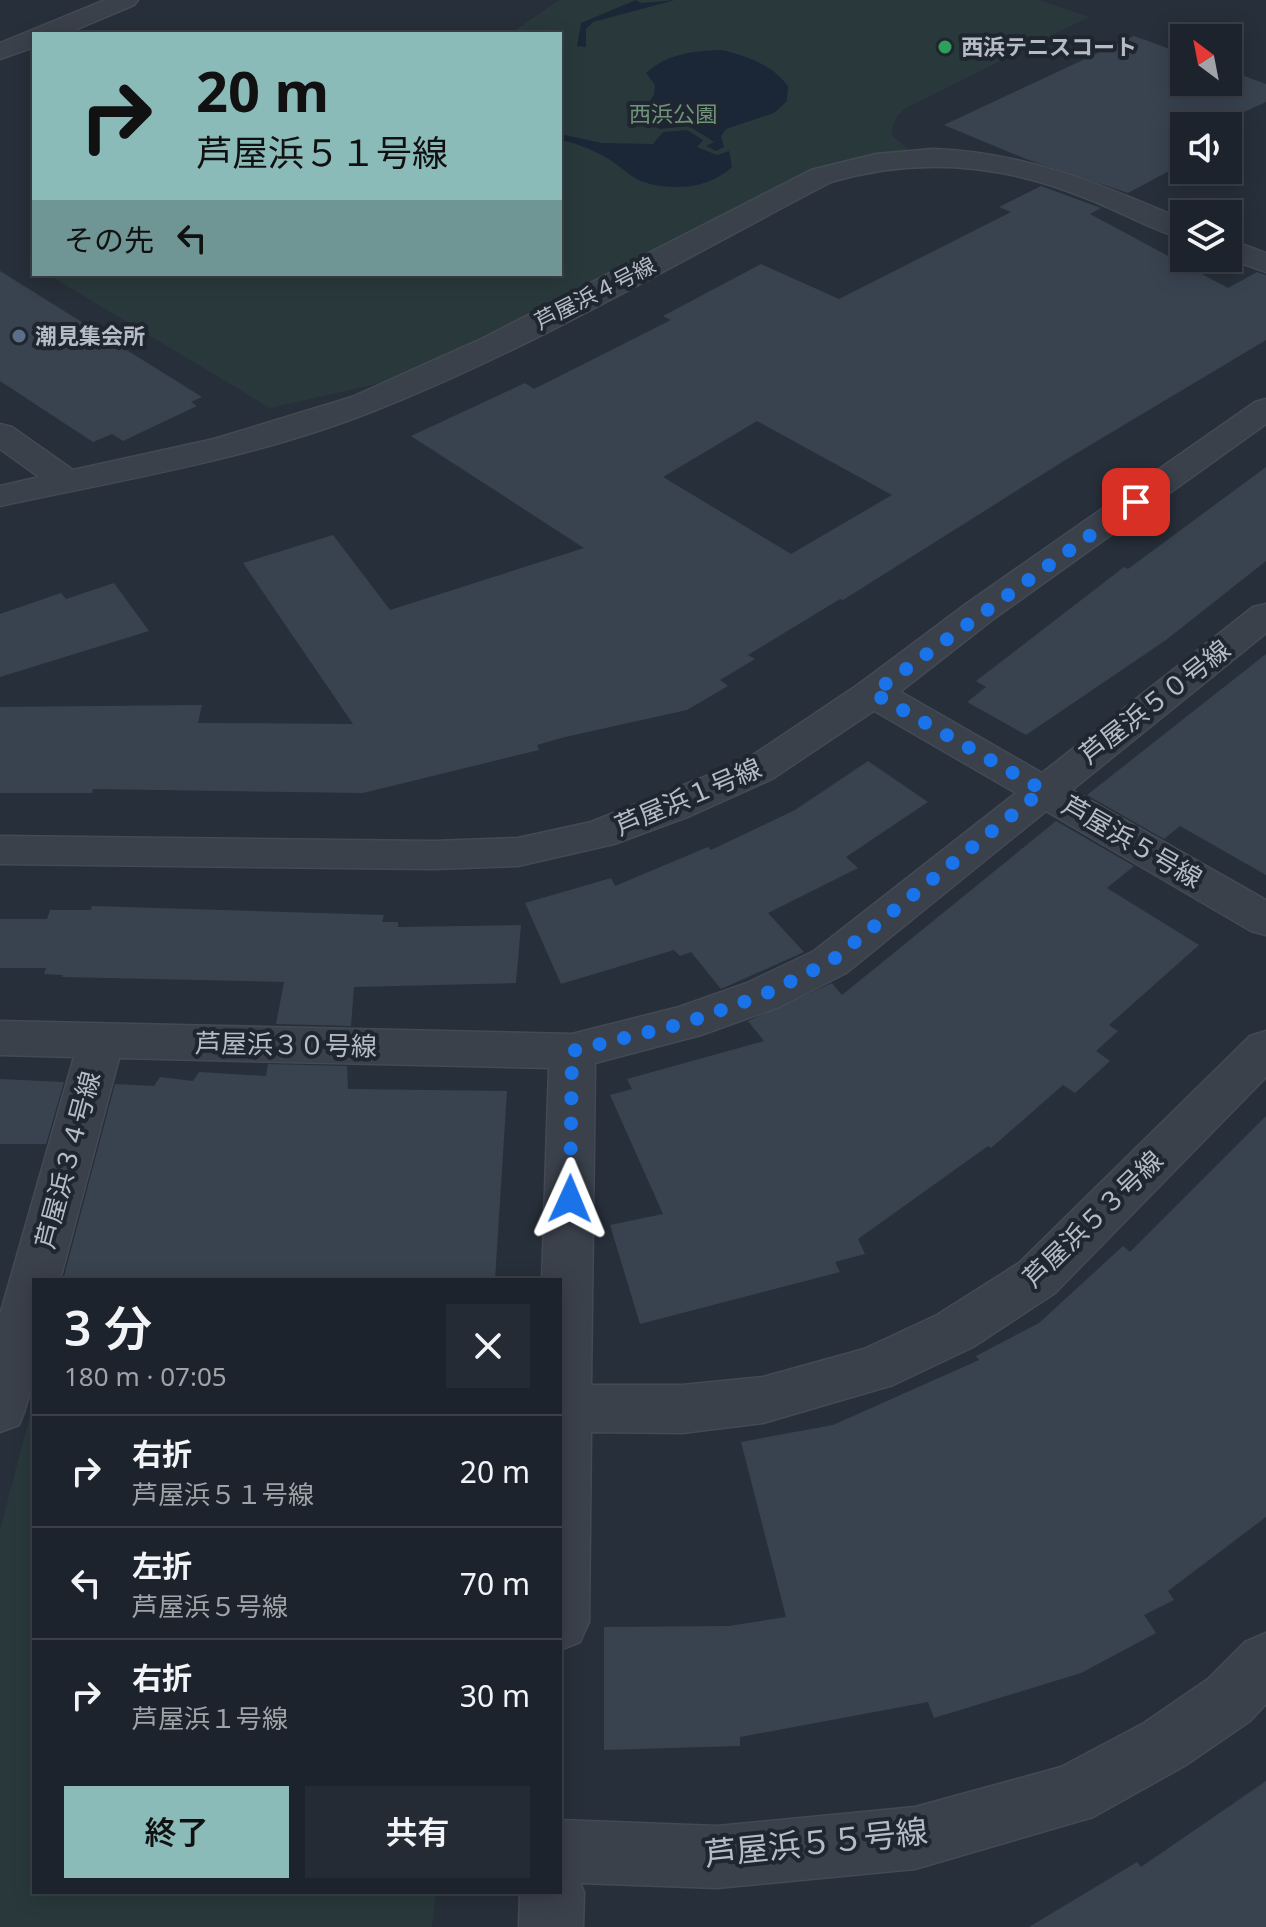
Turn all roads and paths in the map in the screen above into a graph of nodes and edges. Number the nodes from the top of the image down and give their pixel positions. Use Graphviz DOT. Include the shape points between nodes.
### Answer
graph roads {
  1 [pos="126,0"];
  2 [pos="49,32"];
  3 [pos="32,39"];
  4 [pos="0,52"];
  5 [pos="1170,224"];
  6 [pos="1242,254"];
  7 [pos="1266,263"];
  8 [pos="1266,409"];
  9 [pos="0,434"];
  10 [pos="67,481"];
  11 [pos="0,496"];
  12 [pos="1266,615"];
  13 [pos="873,693"];
  14 [pos="1043,790"];
  15 [pos="0,850"];
  16 [pos="1266,920"];
  17 [pos="0,1038"];
  18 [pos="101,1041"];
  19 [pos="1266,1048"];
  20 [pos="572,1051"];
  21 [pos="36,1278"];
  22 [pos="32,1292"];
  23 [pos="1,1399"];
  24 [pos="567,1408"];
  25 [pos="562,1561"];
  26 [pos="1266,1662"];
  27 [pos="562,1851"];
  28 [pos="552,1894"];
  29 [pos="551,1927"];
  1 -- 2 [label="street"];
  3 -- 4 [label="street"];
  5 -- 10 [label="street, 芦屋浜４号線" via="1047,174 997,163 929,156 863,162 821,176 492,346 376,399 222,447"];
  6 -- 7 [label="street"];
  8 -- 13 [label="street, 芦屋浜１号線"];
  9 -- 10 [label="street"];
  10 -- 11 [label="street, 芦屋浜４号線"];
  12 -- 14 [label="street, 芦屋浜５０号線"];
  13 -- 14 [label="street, 芦屋浜５号線"];
  13 -- 15 [label="street, 芦屋浜１号線" via="744,776 599,834 518,852"];
  14 -- 16 [label="street, 芦屋浜５号線"];
  14 -- 20 [label="street, 芦屋浜５０号線" via="830,962 763,995 685,1023"];
  17 -- 18 [label="street, 芦屋浜３０号線"];
  18 -- 20 [label="street, 芦屋浜３０号線"];
  18 -- 21 [label="street, 芦屋浜３４号線"];
  19 -- 24 [label="street, 芦屋浜５３号線" via="1037,1278 955,1331 874,1369 763,1400 682,1409"];
  20 -- 24 [label="street"];
  22 -- 23 [label="street, 芦屋浜３４号線"];
  24 -- 25 [label="street"];
  26 -- 27 [label="street, 芦屋浜５５号線" via="1229,1700 1165,1744 1071,1795 915,1838 717,1857"];
  28 -- 29 [label="street"];
}
